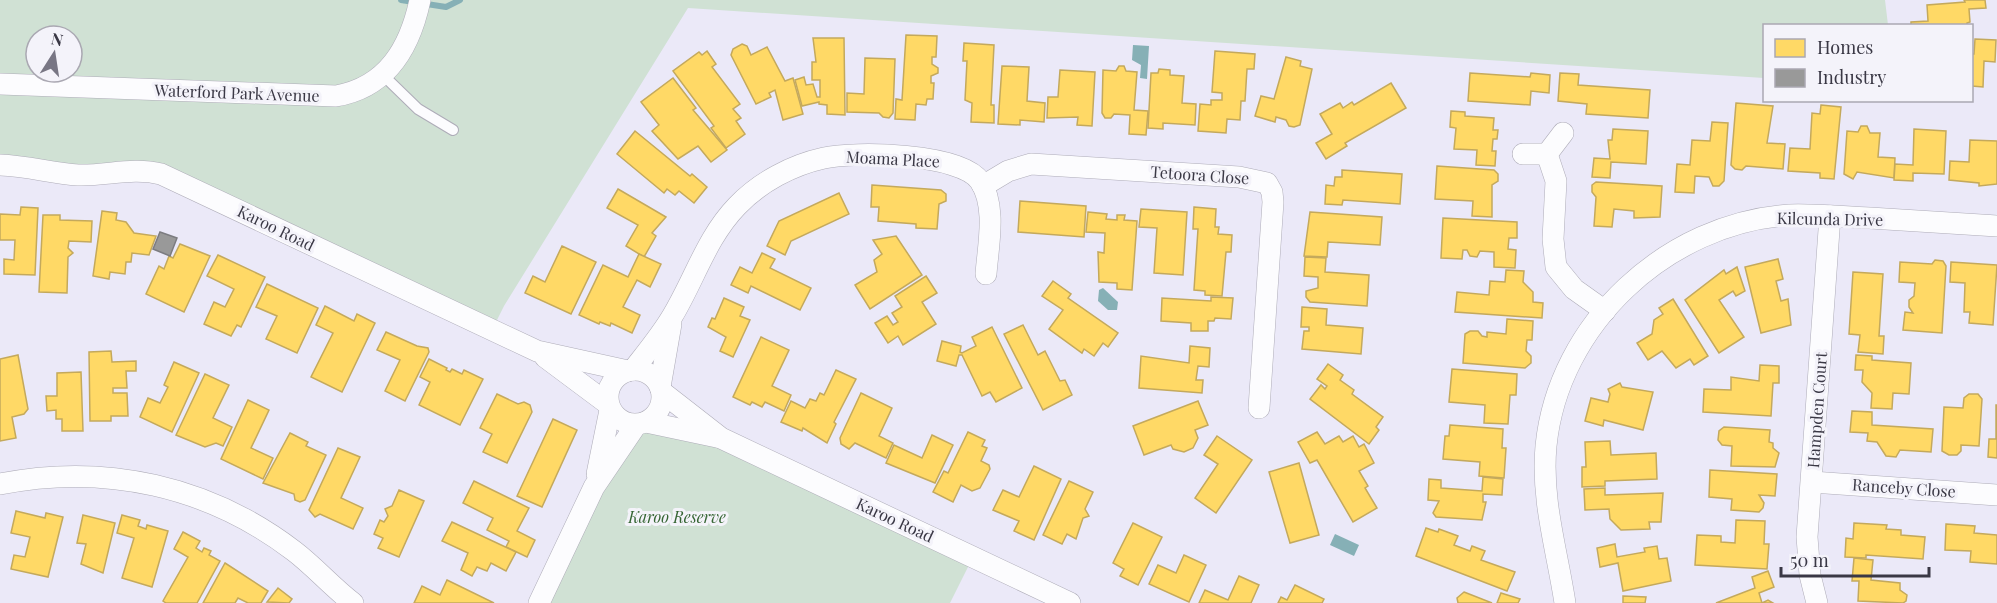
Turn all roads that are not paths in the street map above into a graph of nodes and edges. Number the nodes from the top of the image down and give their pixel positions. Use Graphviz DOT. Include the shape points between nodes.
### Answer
graph roads {
  1 [pos="420,0"];
  2 [pos="383,75"];
  3 [pos="0,84"];
  4 [pos="453,130"];
  5 [pos="1563,133"];
  6 [pos="1522,154"];
  7 [pos="1547,154"];
  8 [pos="0,165"];
  9 [pos="983,186"];
  10 [pos="1830,216"];
  11 [pos="1997,226"];
  12 [pos="986,274"];
  13 [pos="1605,311"];
  14 [pos="673,315"];
  15 [pos="537,351"];
  16 [pos="630,370"];
  17 [pos="661,390"];
  18 [pos="609,407"];
  19 [pos="1259,408"];
  20 [pos="641,423"];
  21 [pos="720,438"];
  22 [pos="1812,482"];
  23 [pos="0,483"];
  24 [pos="594,487"];
  25 [pos="1997,495"];
  26 [pos="353,603"];
  27 [pos="539,603"];
  28 [pos="1070,603"];
  29 [pos="1565,603"];
  30 [pos="1817,603"];
  1 -- 2 [label="street, Waterford Park Avenue" via="414,28 400,56"];
  2 -- 3 [label="street, Waterford Park Avenue" via="361,89 336,96"];
  2 -- 4 [label="lane" via="418,109"];
  5 -- 7 [label="street"];
  6 -- 7 [label="street"];
  7 -- 13 [label="street" via="1556,181 1556,267 1574,289"];
  8 -- 15 [label="street, Karoo Road" via="78,175 135,169 161,174"];
  9 -- 12 [label="street" via="989,212"];
  9 -- 14 [label="street, Moama Place" via="961,165 898,156 824,157 783,172 750,194 723,222 697,264"];
  9 -- 19 [label="street, Tetoora Close" via="1008,171 1031,164 1249,178 1267,183 1273,202"];
  10 -- 11 [label="street, Kilcunda Drive"];
  10 -- 13 [label="street, Kilcunda Drive" via="1770,218 1704,237 1650,268"];
  10 -- 22 [label="street, Hampden Court"];
  13 -- 29 [label="street, Kilcunda Drive" via="1580,345 1565,375 1546,445 1546,496"];
  14 -- 16 [label="street, Moama Place"];
  14 -- 17 [label="street, Moama Place"];
  15 -- 16 [label="street, Karoo Road"];
  15 -- 18 [label="street, Karoo Road"];
  16 -- 17 [label="street" via="649,374"];
  16 -- 18 [label="street" via="611,383"];
  17 -- 20 [label="street" via="661,406"];
  17 -- 21 [label="street, Karoo Road"];
  18 -- 20 [label="street" via="621,421"];
  18 -- 24 [label="street"];
  20 -- 21 [label="street, Karoo Road"];
  20 -- 24 [label="street"];
  21 -- 28 [label="street, Karoo Road"];
  22 -- 25 [label="street, Ranceby Close"];
  22 -- 30 [label="street, Hampden Court" via="1808,556"];
  23 -- 26 [label="street" via="42,476 100,476 144,481 186,492 263,529 296,552"];
  24 -- 27 [label="street"];
}
